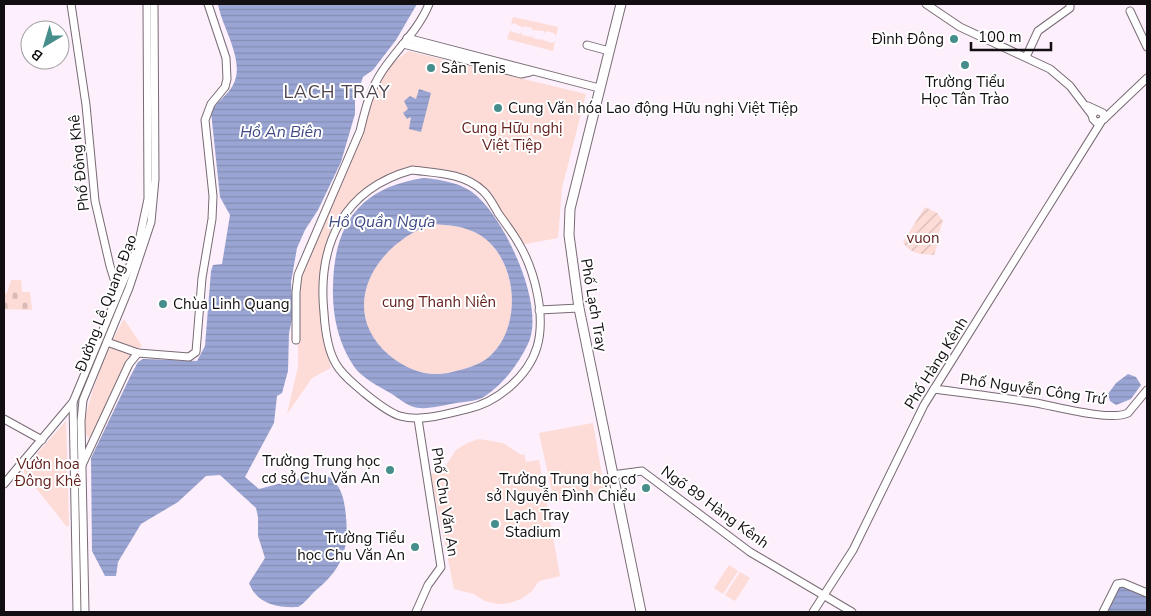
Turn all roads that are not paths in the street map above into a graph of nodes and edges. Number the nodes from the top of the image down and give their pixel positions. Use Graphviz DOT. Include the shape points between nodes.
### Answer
graph roads {
  1 [pos="71,4"];
  2 [pos="147,4"];
  3 [pos="154,4"];
  4 [pos="208,4"];
  5 [pos="429,4"];
  6 [pos="621,4"];
  7 [pos="926,4"];
  8 [pos="1070,4"];
  9 [pos="1130,11"];
  10 [pos="405,41"];
  11 [pos="587,45"];
  12 [pos="1147,47"];
  13 [pos="609,51"];
  14 [pos="1026,57"];
  15 [pos="1147,78"];
  16 [pos="599,88"];
  17 [pos="1098,117"];
  18 [pos="110,266"];
  19 [pos="129,267"];
  20 [pos="118,292"];
  21 [pos="126,296"];
  22 [pos="579,308"];
  23 [pos="539,310"];
  24 [pos="296,340"];
  25 [pos="107,342"];
  26 [pos="138,353"];
  27 [pos="934,389"];
  28 [pos="1147,390"];
  29 [pos="83,400"];
  30 [pos="73,402"];
  31 [pos="4,419"];
  32 [pos="418,419"];
  33 [pos="42,440"];
  34 [pos="81,467"];
  35 [pos="6,474"];
  36 [pos="612,476"];
  37 [pos="75,479"];
  38 [pos="4,484"];
  39 [pos="1147,593"];
  40 [pos="825,595"];
  41 [pos="78,612"];
  42 [pos="85,612"];
  43 [pos="416,612"];
  44 [pos="641,612"];
  45 [pos="814,612"];
  46 [pos="852,612"];
  47 [pos="1103,612"];
  1 -- 18 [label="street, Phố Đông Khê" via="86,105 95,201"];
  2 -- 19 [label="street, Đường Lê Quang Đạo" via="148,199 138,246"];
  3 -- 21 [label="street, Đường Lê Quang Đạo" via="154,204"];
  4 -- 26 [label="street" via="226,58 227,80 205,120 213,196 196,352 189,357"];
  5 -- 10 [label="street"];
  6 -- 13 [label="main road, Phố Lạch Tray"];
  7 -- 14 [label="street" via="960,26"];
  8 -- 14 [label="street" via="1070,8 1038,31"];
  9 -- 12 [label="street"];
  10 -- 16 [label="street"];
  10 -- 24 [label="street" via="371,92 360,132 298,274"];
  11 -- 13 [label="street"];
  13 -- 16 [label="main road, Phố Lạch Tray"];
  14 -- 17 [label="street" via="1050,69"];
  15 -- 17 [label="street" via="1111,111"];
  16 -- 22 [label="main road, Phố Lạch Tray" via="570,209 570,242"];
  17 -- 27 [label="street, Phố Hàng Kênh" via="1094,136"];
  18 -- 19 [label="street" via="118,272"];
  18 -- 20 [label="street, Phố Đông Khê"];
  19 -- 20 [label="street, Đường Lê Quang Đạo"];
  20 -- 21 [label="street"];
  20 -- 30 [label="street"];
  21 -- 25 [label="street, Đường Lê Quang Đạo"];
  22 -- 23 [label="street"];
  22 -- 36 [label="main road, Phố Lạch Tray" via="607,437"];
  23 -- 32 [label="street" via="537,348 523,374 483,406"];
  23 -- 32 [label="street" via="533,279 520,245 483,191 458,176 412,170 392,176 355,201 340,220 326,253 322,298 329,349 342,373 370,398 398,416"];
  25 -- 26 [label="street"];
  25 -- 29 [label="street, Đường Lê Quang Đạo"];
  26 -- 34 [label="street" via="129,364"];
  27 -- 28 [label="street, Phố Nguyễn Công Trứ" via="1115,415 1128,413"];
  27 -- 40 [label="street, Phố Hàng Kênh" via="853,550"];
  29 -- 30 [label="street"];
  29 -- 34 [label="street, Đường Lê Quang Đạo"];
  30 -- 33 [label="street"];
  30 -- 37 [label="street"];
  31 -- 33 [label="street"];
  32 -- 43 [label="street, Phố Chu Văn An" via="441,567 428,585"];
  33 -- 35 [label="street" via="17,469"];
  34 -- 37 [label="street"];
  34 -- 42 [label="street, Đường Lê Quang Đạo"];
  35 -- 38 [label="street"];
  36 -- 40 [label="street, Ngõ 89 Hàng Kênh" via="642,471 750,552"];
  36 -- 44 [label="main road, Phố Lạch Tray"];
  37 -- 41 [label="street"];
  39 -- 47 [label="street" via="1123,583 1117,584"];
  40 -- 45 [label="street, Phố Hàng Kênh"];
  40 -- 46 [label="street, Ngõ 89 Hàng Kênh"];
}
